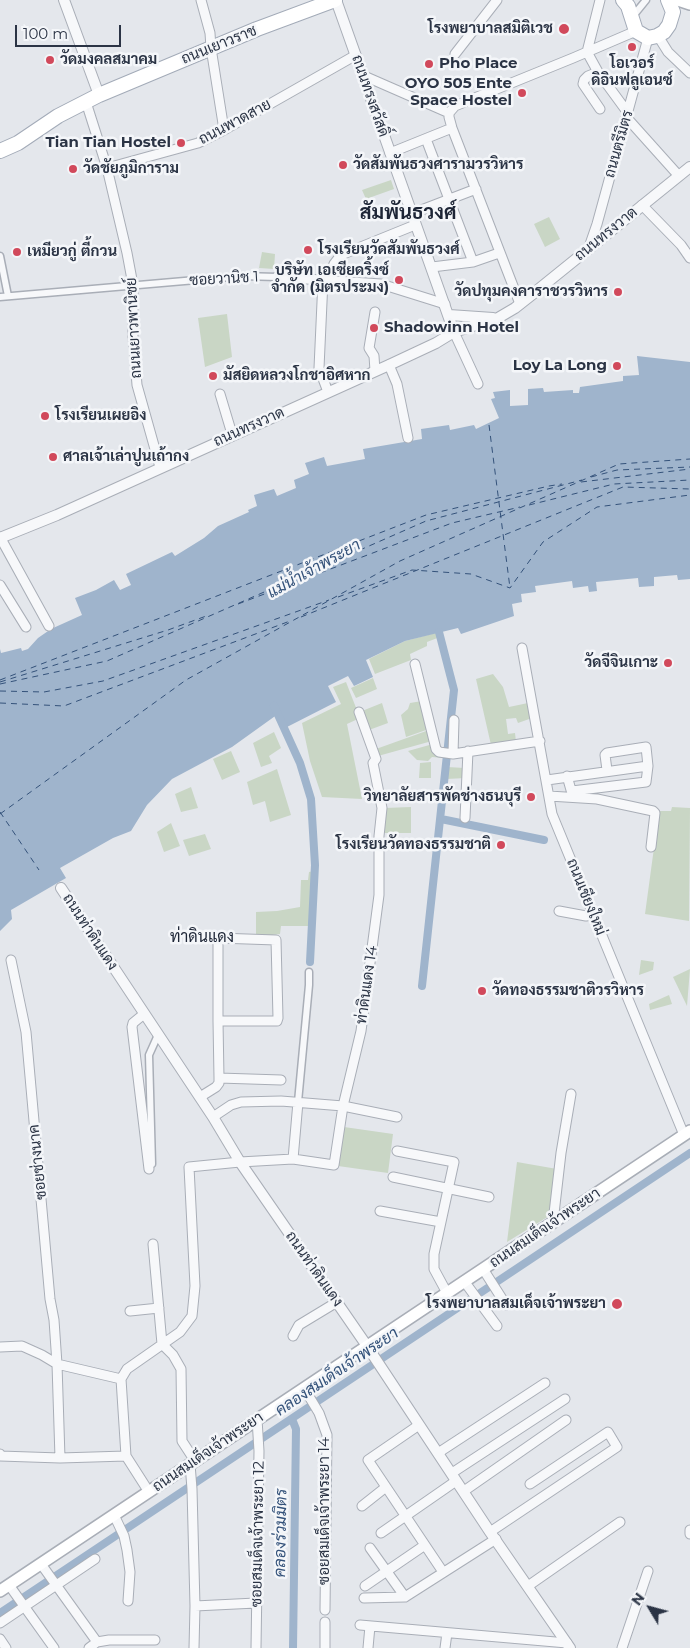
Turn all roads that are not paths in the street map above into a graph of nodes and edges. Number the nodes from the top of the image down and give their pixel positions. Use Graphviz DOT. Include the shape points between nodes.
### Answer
graph roads {
  1 [pos="64,0"];
  2 [pos="201,0"];
  3 [pos="336,0"];
  4 [pos="498,0"];
  5 [pos="600,0"];
  6 [pos="623,0"];
  7 [pos="646,0"];
  8 [pos="668,0"];
  9 [pos="678,0"];
  10 [pos="690,4"];
  11 [pos="643,31"];
  12 [pos="211,48"];
  13 [pos="588,52"];
  14 [pos="455,54"];
  15 [pos="356,55"];
  16 [pos="598,72"];
  17 [pos="690,73"];
  18 [pos="362,74"];
  19 [pos="100,95"];
  20 [pos="86,102"];
  21 [pos="600,109"];
  22 [pos="449,113"];
  23 [pos="627,115"];
  24 [pos="452,128"];
  25 [pos="224,130"];
  26 [pos="426,139"];
  27 [pos="0,151"];
  28 [pos="390,153"];
  29 [pos="690,167"];
  30 [pos="107,168"];
  31 [pos="679,176"];
  32 [pos="476,190"];
  33 [pos="449,200"];
  34 [pos="642,205"];
  35 [pos="411,214"];
  36 [pos="415,225"];
  37 [pos="686,244"];
  38 [pos="588,250"];
  39 [pos="499,253"];
  40 [pos="0,256"];
  41 [pos="690,258"];
  42 [pos="473,262"];
  43 [pos="432,267"];
  44 [pos="276,277"];
  45 [pos="325,280"];
  46 [pos="133,285"];
  47 [pos="8,296"];
  48 [pos="0,297"];
  49 [pos="445,304"];
  50 [pos="520,304"];
  51 [pos="375,312"];
  52 [pos="449,315"];
  53 [pos="498,318"];
  54 [pos="454,332"];
  55 [pos="389,365"];
  56 [pos="375,371"];
  57 [pos="478,384"];
  58 [pos="328,392"];
  59 [pos="220,394"];
  60 [pos="232,434"];
  61 [pos="408,438"];
  62 [pos="160,467"];
  63 [pos="0,538"];
  64 [pos="0,585"];
  65 [pos="49,626"];
  66 [pos="26,627"];
  67 [pos="522,648"];
  68 [pos="415,664"];
  69 [pos="359,712"];
  70 [pos="454,720"];
  71 [pos="540,742"];
  72 [pos="468,751"];
  73 [pos="452,754"];
  74 [pos="648,766"];
  75 [pos="607,770"];
  76 [pos="567,776"];
  77 [pos="547,780"];
  78 [pos="549,796"];
  79 [pos="465,818"];
  80 [pos="651,848"];
  81 [pos="61,888"];
  82 [pos="559,911"];
  83 [pos="593,915"];
  84 [pos="11,960"];
  85 [pos="309,972"];
  86 [pos="144,1014"];
  87 [pos="218,1021"];
  88 [pos="158,1035"];
  89 [pos="219,1078"];
  90 [pos="281,1080"];
  91 [pos="571,1094"];
  92 [pos="200,1098"];
  93 [pos="298,1102"];
  94 [pos="343,1106"];
  95 [pos="213,1117"];
  96 [pos="396,1117"];
  97 [pos="687,1133"];
  98 [pos="397,1151"];
  99 [pos="293,1159"];
  100 [pos="240,1162"];
  101 [pos="151,1169"];
  102 [pos="393,1177"];
  103 [pos="449,1188"];
  104 [pos="489,1197"];
  105 [pos="380,1211"];
  106 [pos="441,1222"];
  107 [pos="553,1222"];
  108 [pos="153,1244"];
  109 [pos="483,1269"];
  110 [pos="464,1281"];
  111 [pos="447,1293"];
  112 [pos="337,1302"];
  113 [pos="506,1305"];
  114 [pos="159,1308"];
  115 [pos="130,1311"];
  116 [pos="497,1326"];
  117 [pos="293,1336"];
  118 [pos="162,1344"];
  119 [pos="0,1347"];
  120 [pos="370,1350"];
  121 [pos="58,1364"];
  122 [pos="121,1379"];
  123 [pos="545,1383"];
  124 [pos="306,1392"];
  125 [pos="565,1399"];
  126 [pos="257,1419"];
  127 [pos="566,1420"];
  128 [pos="419,1425"];
  129 [pos="438,1453"];
  130 [pos="576,1453"];
  131 [pos="0,1455"];
  132 [pos="126,1456"];
  133 [pos="60,1458"];
  134 [pos="192,1467"];
  135 [pos="585,1468"];
  136 [pos="542,1476"];
  137 [pos="454,1477"];
  138 [pos="530,1484"];
  139 [pos="386,1487"];
  140 [pos="552,1490"];
  141 [pos="464,1491"];
  142 [pos="149,1492"];
  143 [pos="362,1506"];
  144 [pos="406,1516"];
  145 [pos="116,1519"];
  146 [pos="620,1522"];
  147 [pos="382,1533"];
  148 [pos="493,1535"];
  149 [pos="425,1545"];
  150 [pos="370,1548"];
  151 [pos="95,1559"];
  152 [pos="44,1568"];
  153 [pos="386,1571"];
  154 [pos="648,1571"];
  155 [pos="443,1572"];
  156 [pos="54,1584"];
  157 [pos="365,1586"];
  158 [pos="528,1586"];
  159 [pos="8,1590"];
  160 [pos="405,1597"];
  161 [pos="364,1598"];
  162 [pos="128,1601"];
  163 [pos="256,1604"];
  164 [pos="23,1605"];
  165 [pos="196,1606"];
  166 [pos="325,1610"];
  167 [pos="325,1622"];
  168 [pos="0,1623"];
  169 [pos="447,1633"];
  170 [pos="0,1639"];
  171 [pos="155,1640"];
  172 [pos="97,1642"];
  173 [pos="569,1646"];
  174 [pos="6,1648"];
  175 [pos="54,1648"];
  176 [pos="89,1648"];
  177 [pos="194,1648"];
  178 [pos="256,1648"];
  179 [pos="325,1648"];
  180 [pos="368,1648"];
  181 [pos="444,1648"];
  182 [pos="622,1648"];
  1 -- 19 [label="street"];
  2 -- 12 [label="street"];
  3 -- 12 [label="main road, ถนนเยาวราช"];
  3 -- 15 [label="street, ถนนทรงสวัสดิ์"];
  4 -- 14 [label="street"];
  5 -- 13 [label="street"];
  6 -- 11 [label="main road"];
  7 -- 11 [label="street" via="635,11"];
  8 -- 11 [label="main road" via="672,7 669,25"];
  9 -- 10 [label="main road"];
  11 -- 13 [label="street"];
  11 -- 17 [label="street"];
  11 -- 23 [label="street, ถนนตรีมิตร"];
  12 -- 19 [label="main road, ถนนเยาวราช"];
  12 -- 25 [label="street"];
  13 -- 16 [label="street"];
  13 -- 22 [label="street" via="455,106"];
  15 -- 18 [label="street, ถนนทรงสวัสดิ์"];
  15 -- 25 [label="street, ถนนพาดสาย"];
  16 -- 21 [label="street" via="588,76 583,84"];
  16 -- 23 [label="street"];
  18 -- 22 [label="street"];
  18 -- 28 [label="street, ถนนทรงสวัสดิ์"];
  19 -- 20 [label="main road, ถนนเยาวราช"];
  20 -- 27 [label="main road, ถนนเยาวราช"];
  20 -- 30 [label="street, ถนนเยาวพานิชย์"];
  22 -- 24 [label="street"];
  23 -- 31 [label="street"];
  23 -- 38 [label="street, ถนนตรีมิตร"];
  24 -- 26 [label="street"];
  24 -- 32 [label="street"];
  25 -- 30 [label="street, ถนนพาดสาย" via="198,143"];
  26 -- 28 [label="street"];
  26 -- 33 [label="street"];
  28 -- 35 [label="street, ถนนทรงสวัสดิ์"];
  29 -- 31 [label="street, ถนนทรงวาด"];
  30 -- 46 [label="street, ถนนเยาวพานิชย์"];
  31 -- 34 [label="street, ถนนทรงวาด"];
  32 -- 33 [label="street"];
  32 -- 39 [label="street"];
  33 -- 35 [label="street"];
  33 -- 42 [label="street"];
  34 -- 37 [label="street"];
  34 -- 38 [label="street, ถนนทรงวาด"];
  35 -- 36 [label="street, ถนนทรงสวัสดิ์"];
  36 -- 43 [label="street, ถนนทรงสวัสดิ์"];
  36 -- 45 [label="street" via="341,255"];
  37 -- 41 [label="street"];
  38 -- 50 [label="street, ถนนทรงวาด"];
  39 -- 42 [label="street"];
  39 -- 50 [label="street"];
  40 -- 47 [label="street"];
  42 -- 43 [label="street"];
  43 -- 49 [label="street, ถนนทรงสวัสดิ์"];
  44 -- 45 [label="street, ซอยวานิช 1"];
  44 -- 46 [label="street, ซอยวานิช 1" via="242,276"];
  45 -- 49 [label="street, ซอยวานิช 1" via="381,284"];
  45 -- 58 [label="street" via="319,368"];
  46 -- 47 [label="street, ซอยวานิช 1"];
  46 -- 62 [label="street, ถนนเยาวพานิชย์" via="137,385"];
  47 -- 48 [label="street, ซอยวานิช 1"];
  49 -- 52 [label="street, ถนนทรงสวัสดิ์"];
  50 -- 53 [label="street, ถนนทรงวาด"];
  51 -- 56 [label="street" via="369,347 374,356"];
  52 -- 53 [label="street"];
  52 -- 54 [label="street, ถนนทรงสวัสดิ์"];
  53 -- 54 [label="street, ถนนทรงวาด"];
  54 -- 55 [label="street, ถนนทรงวาด"];
  54 -- 57 [label="street"];
  55 -- 56 [label="street, ถนนทรงวาด"];
  55 -- 61 [label="street" via="397,384"];
  56 -- 58 [label="street, ถนนทรงวาด"];
  58 -- 60 [label="street, ถนนทรงวาด"];
  59 -- 60 [label="street"];
  60 -- 62 [label="street, ถนนทรงวาด"];
  62 -- 63 [label="street, ถนนทรงวาด"];
  63 -- 65 [label="street"];
  64 -- 66 [label="street"];
  67 -- 71 [label="street, ถนนเชียงใหม่"];
  68 -- 73 [label="street" via="436,749"];
  69 -- 94 [label="street, ท่าดินแดง 14" via="376,759 373,763 382,808 378,836 379,896 361,1031"];
  70 -- 73 [label="street"];
  71 -- 72 [label="street"];
  71 -- 77 [label="street, ถนนเชียงใหม่"];
  72 -- 73 [label="street"];
  72 -- 79 [label="street"];
  74 -- 75 [label="street"];
  74 -- 75 [label="street" via="646,747 640,746 607,753"];
  74 -- 76 [label="street" via="647,780 643,783 572,791"];
  75 -- 76 [label="street"];
  76 -- 77 [label="street"];
  77 -- 78 [label="street, ถนนเชียงใหม่"];
  78 -- 80 [label="street" via="596,799 652,810 655,813"];
  78 -- 83 [label="street, ถนนเชียงใหม่" via="552,814"];
  81 -- 86 [label="street, ถนนท่าดินแดง"];
  82 -- 83 [label="street"];
  83 -- 97 [label="street, ถนนเชียงใหม่"];
  84 -- 121 [label="street, ซอยช่างนาค" via="26,1032"];
  85 -- 93 [label="street"];
  86 -- 88 [label="street, ถนนท่าดินแดง"];
  86 -- 101 [label="street" via="132,1027"];
  87 -- 87 [label="street" via="218,938 276,940 278,1018 275,1021"];
  87 -- 89 [label="street"];
  88 -- 92 [label="street, ถนนท่าดินแดง"];
  88 -- 101 [label="street" via="149,1056"];
  89 -- 90 [label="street"];
  89 -- 92 [label="street" via="216,1087"];
  91 -- 107 [label="street"];
  92 -- 95 [label="street, ถนนท่าดินแดง"];
  93 -- 94 [label="street"];
  93 -- 95 [label="street" via="241,1102"];
  93 -- 99 [label="street"];
  94 -- 96 [label="street"];
  94 -- 99 [label="street, ท่าดินแดง 14" via="334,1165"];
  95 -- 100 [label="street, ถนนท่าดินแดง"];
  97 -- 107 [label="main road, ถนนสมเด็จเจ้าพระยา"];
  98 -- 103 [label="street" via="454,1162"];
  99 -- 100 [label="street, ท่าดินแดง 14"];
  100 -- 112 [label="street, ถนนท่าดินแดง"];
  100 -- 118 [label="street, ท่าดินแดง 14" via="189,1166 195,1286 192,1316 180,1332"];
  102 -- 103 [label="street"];
  103 -- 104 [label="street"];
  103 -- 106 [label="street"];
  105 -- 106 [label="street"];
  106 -- 111 [label="street" via="434,1269"];
  107 -- 109 [label="main road, ถนนสมเด็จเจ้าพระยา"];
  108 -- 114 [label="street"];
  109 -- 110 [label="main road, ถนนสมเด็จเจ้าพระยา"];
  109 -- 113 [label="street"];
  110 -- 111 [label="main road, ถนนสมเด็จเจ้าพระยา"];
  110 -- 116 [label="street"];
  111 -- 120 [label="main road, ถนนสมเด็จเจ้าพระยา"];
  112 -- 117 [label="street" via="299,1325"];
  112 -- 120 [label="street, ถนนท่าดินแดง"];
  114 -- 115 [label="street"];
  114 -- 118 [label="street"];
  118 -- 122 [label="street" via="126,1369"];
  118 -- 134 [label="street" via="181,1369 182,1441"];
  119 -- 121 [label="street" via="22,1346"];
  120 -- 124 [label="main road, ถนนสมเด็จเจ้าพระยา"];
  120 -- 128 [label="street, ถนนท่าดินแดง"];
  121 -- 122 [label="street"];
  121 -- 133 [label="street, ซอยช่างนาค"];
  122 -- 132 [label="street"];
  123 -- 129 [label="street"];
  124 -- 126 [label="main road, ถนนสมเด็จเจ้าพระยา"];
  124 -- 166 [label="street, ซอยสมเด็จเจ้าพระยา 14" via="324,1425 327,1446"];
  125 -- 137 [label="street"];
  126 -- 134 [label="main road, ถนนสมเด็จเจ้าพระยา"];
  126 -- 163 [label="street, ซอยสมเด็จเจ้าพระยา 12"];
  127 -- 141 [label="street"];
  128 -- 129 [label="street, ถนนท่าดินแดง"];
  128 -- 139 [label="street" via="368,1460"];
  129 -- 137 [label="street, ถนนท่าดินแดง"];
  130 -- 135 [label="street"];
  130 -- 135 [label="street" via="608,1432 616,1447"];
  130 -- 136 [label="street"];
  131 -- 133 [label="street"];
  132 -- 133 [label="street"];
  132 -- 142 [label="street"];
  134 -- 142 [label="main road, ถนนสมเด็จเจ้าพระยา"];
  134 -- 165 [label="street"];
  135 -- 140 [label="street"];
  136 -- 138 [label="street"];
  136 -- 140 [label="street"];
  137 -- 141 [label="street, ถนนท่าดินแดง"];
  137 -- 144 [label="street"];
  139 -- 143 [label="street"];
  139 -- 144 [label="street"];
  140 -- 148 [label="street"];
  141 -- 148 [label="street, ถนนท่าดินแดง"];
  142 -- 145 [label="main road, ถนนสมเด็จเจ้าพระยา"];
  144 -- 147 [label="street"];
  144 -- 149 [label="street"];
  145 -- 152 [label="main road, ถนนสมเด็จเจ้าพระยา"];
  145 -- 162 [label="street" via="124,1536 130,1572"];
  146 -- 158 [label="street"];
  148 -- 155 [label="street"];
  148 -- 158 [label="street, ถนนท่าดินแดง"];
  149 -- 153 [label="street"];
  149 -- 155 [label="street"];
  150 -- 153 [label="street"];
  151 -- 156 [label="street"];
  152 -- 156 [label="street"];
  152 -- 159 [label="main road, ถนนสมเด็จเจ้าพระยา"];
  153 -- 157 [label="street"];
  153 -- 160 [label="street"];
  154 -- 182 [label="street"];
  155 -- 160 [label="street"];
  156 -- 164 [label="street"];
  156 -- 172 [label="street"];
  158 -- 173 [label="street, ถนนท่าดินแดง"];
  159 -- 164 [label="street"];
  160 -- 161 [label="street"];
  163 -- 165 [label="street"];
  163 -- 178 [label="street, ซอยสมเด็จเจ้าพระยา 12"];
  164 -- 168 [label="street"];
  164 -- 175 [label="street"];
  165 -- 177 [label="street"];
  167 -- 179 [label="street"];
  169 -- 173 [label="street"];
  169 -- 180 [label="street" via="365,1625"];
  169 -- 181 [label="street"];
  170 -- 174 [label="street"];
  171 -- 172 [label="street"];
  172 -- 176 [label="street"];
}
